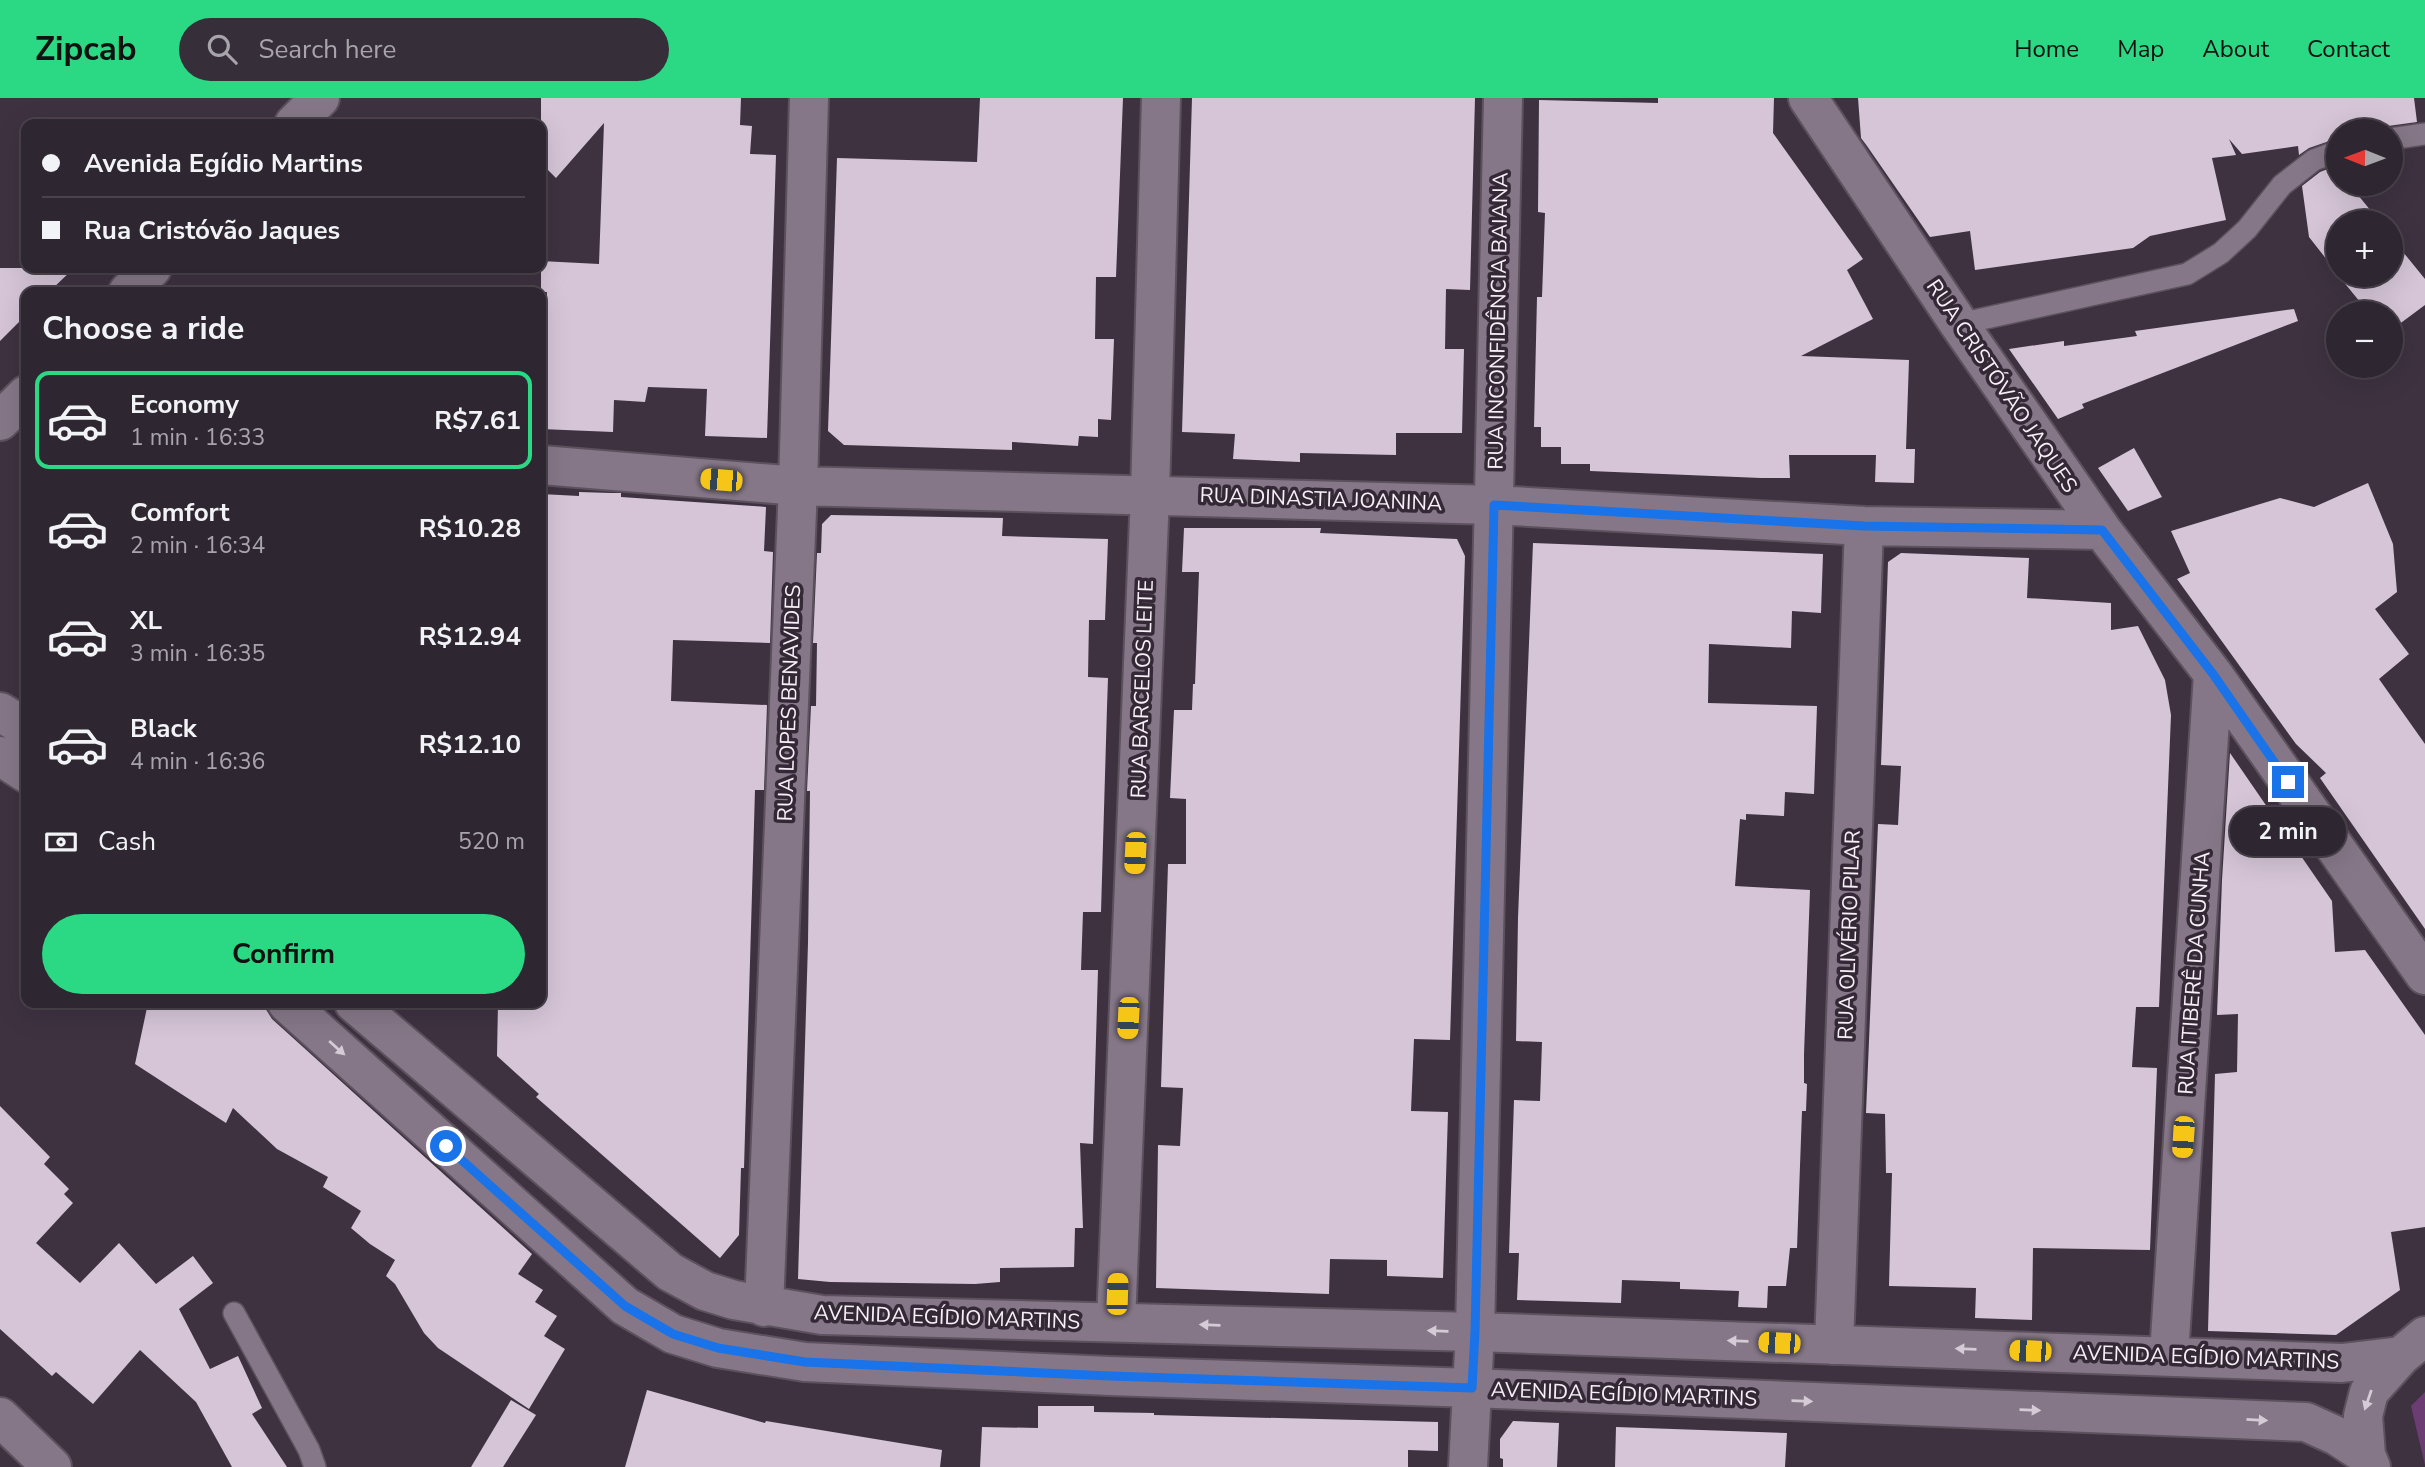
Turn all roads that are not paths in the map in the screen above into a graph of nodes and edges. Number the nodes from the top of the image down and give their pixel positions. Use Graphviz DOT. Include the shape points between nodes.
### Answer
graph roads {
  1 [pos="320,98"];
  2 [pos="809,98"];
  3 [pos="1161,98"];
  4 [pos="1503,98"];
  5 [pos="1809,98"];
  6 [pos="299,119"];
  7 [pos="2425,134"];
  8 [pos="2403,137"];
  9 [pos="2326,156"];
  10 [pos="147,273"];
  11 [pos="133,287"];
  12 [pos="1959,324"];
  13 [pos="21,400"];
  14 [pos="0,421"];
  15 [pos="21,423"];
  16 [pos="546,465"];
  17 [pos="798,486"];
  18 [pos="1150,494"];
  19 [pos="1494,505"];
  20 [pos="1864,526"];
  21 [pos="2102,530"];
  22 [pos="2213,674"];
  23 [pos="0,712"];
  24 [pos="21,725"];
  25 [pos="0,756"];
  26 [pos="21,770"];
  27 [pos="2425,975"];
  28 [pos="293,1008"];
  29 [pos="360,1008"];
  30 [pos="764,1307"];
  31 [pos="234,1313"];
  32 [pos="1115,1322"];
  33 [pos="1475,1332"];
  34 [pos="1834,1345"];
  35 [pos="2413,1346"];
  36 [pos="2169,1355"];
  37 [pos="1472,1388"];
  38 [pos="0,1417"];
  39 [pos="2369,1461"];
  40 [pos="52,1467"];
  41 [pos="315,1467"];
  42 [pos="1468,1467"];
  1 -- 6 [label="street"];
  2 -- 17 [label="street, RUA LOPES BENAVIDES"];
  3 -- 18 [label="street, RUA BARCELOS LEITE"];
  4 -- 19 [label="street, RUA INCONFIDÊNCIA BAIANA"];
  5 -- 12 [label="street, RUA CRISTÓVÃO JAQUES"];
  7 -- 8 [label="lane"];
  9 -- 12 [label="lane" via="2283,185 2230,245 2187,274"];
  10 -- 11 [label="street"];
  12 -- 21 [label="street, RUA CRISTÓVÃO JAQUES"];
  13 -- 14 [label="street"];
  14 -- 15 [label="street"];
  16 -- 17 [label="street, RUA DINASTIA JOANINA"];
  17 -- 18 [label="street, RUA DINASTIA JOANINA"];
  17 -- 30 [label="street, RUA LOPES BENAVIDES"];
  18 -- 19 [label="street, RUA DINASTIA JOANINA"];
  18 -- 32 [label="street, RUA BARCELOS LEITE"];
  19 -- 20 [label="street, RUA DINASTIA JOANINA"];
  19 -- 33 [label="street, RUA INCONFIDÊNCIA BAIANA"];
  20 -- 21 [label="street, RUA DINASTIA JOANINA"];
  20 -- 34 [label="street, RUA OLIVÉRIO PILAR"];
  21 -- 22 [label="street, RUA CRISTÓVÃO JAQUES"];
  22 -- 27 [label="street, RUA CRISTÓVÃO JAQUES"];
  22 -- 36 [label="street, RUA ITIBERÊ DA CUNHA"];
  23 -- 24 [label="street"];
  25 -- 26 [label="street"];
  28 -- 37 [label="street, AVENIDA EGÍDIO MARTINS, one-way" via="625,1306 673,1334 718,1348 805,1362"];
  29 -- 30 [label="street, AVENIDA EGÍDIO MARTINS" via="670,1272 705,1291"];
  30 -- 32 [label="street, AVENIDA EGÍDIO MARTINS" via="822,1315"];
  31 -- 41 [label="lane"];
  33 -- 32 [label="street, AVENIDA EGÍDIO MARTINS, one-way"];
  34 -- 33 [label="street, AVENIDA EGÍDIO MARTINS, one-way"];
  33 -- 37 [label="street, RUA INCONFIDÊNCIA BAIANA"];
  36 -- 34 [label="street, AVENIDA EGÍDIO MARTINS, one-way"];
  35 -- 36 [label="street, AVENIDA EGÍDIO MARTINS" via="2342,1363"];
  35 -- 39 [label="street, AVENIDA EGÍDIO MARTINS, one-way" via="2369,1392 2362,1416"];
  37 -- 39 [label="street, AVENIDA EGÍDIO MARTINS, one-way" via="2306,1422 2337,1436"];
  37 -- 42 [label="street, RUA INCONFIDÊNCIA BAIANA"];
  38 -- 40 [label="street"];
}
